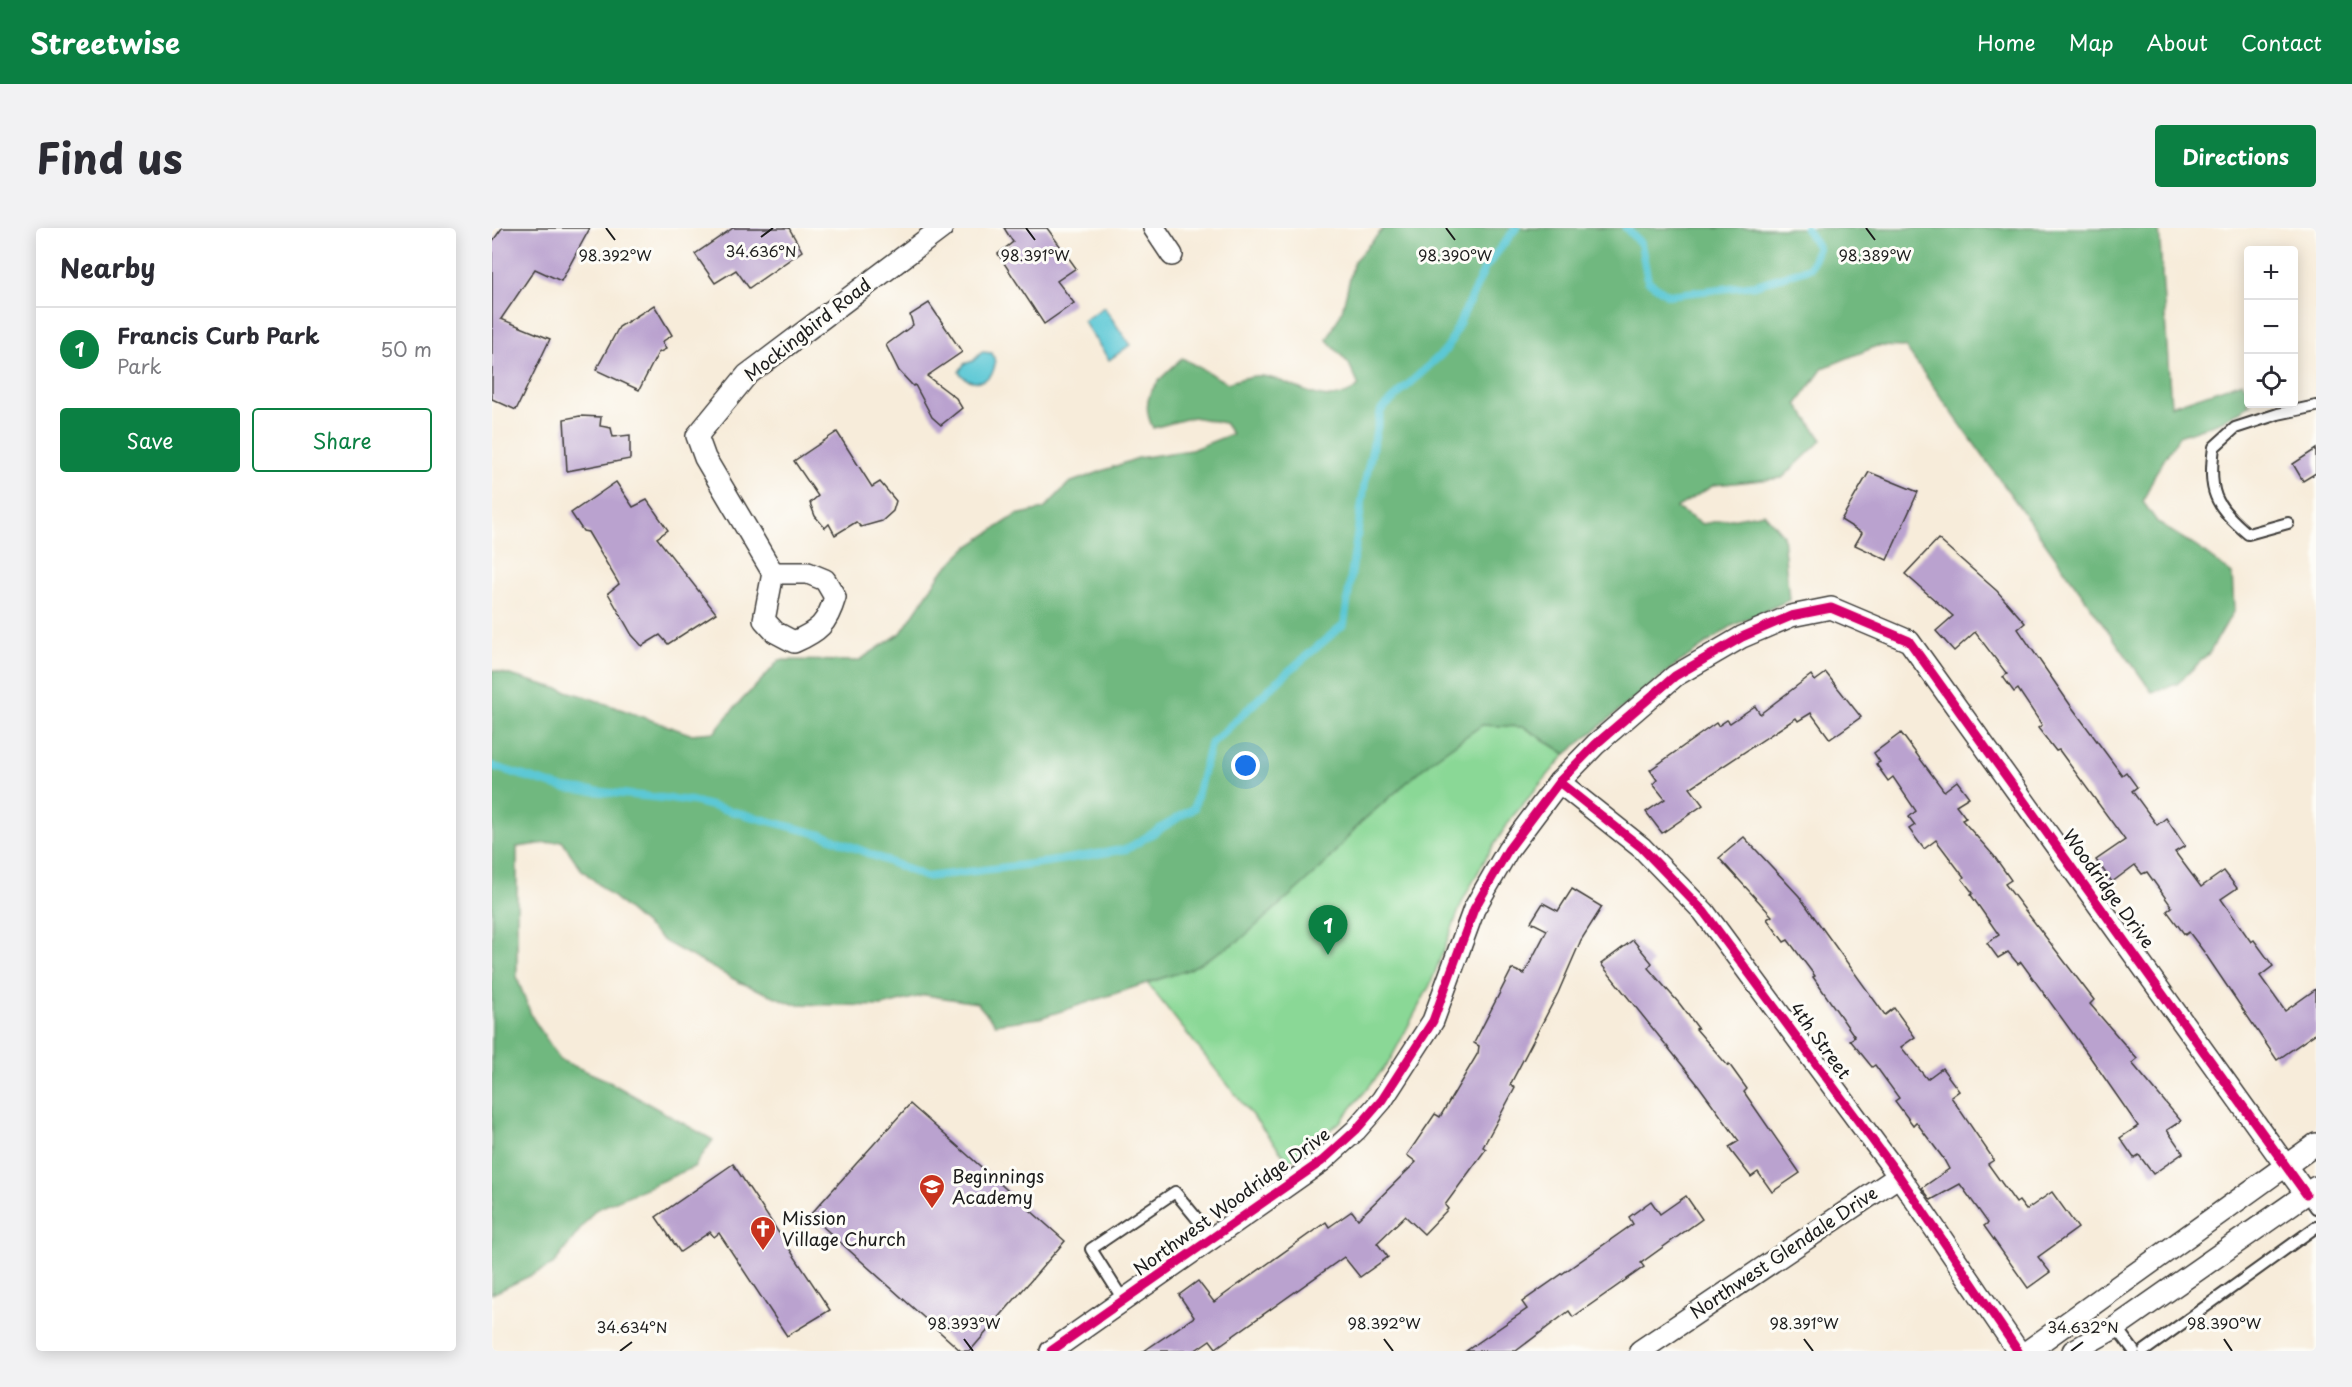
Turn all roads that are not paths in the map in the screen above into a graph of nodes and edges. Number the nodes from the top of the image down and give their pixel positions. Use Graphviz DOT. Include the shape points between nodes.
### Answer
graph roads {
  1 [pos="942,228"];
  2 [pos="1154,228"];
  3 [pos="1172,255"];
  4 [pos="2316,406"];
  5 [pos="2288,523"];
  6 [pos="773,573"];
  7 [pos="1868,624"];
  8 [pos="1559,782"];
  9 [pos="2316,1144"];
  10 [pos="2287,1165"];
  11 [pos="1899,1176"];
  12 [pos="2313,1196"];
  13 [pos="2316,1227"];
  14 [pos="1213,1238"];
  15 [pos="1124,1301"];
  16 [pos="2115,1327"];
  17 [pos="1051,1351"];
  18 [pos="1640,1351"];
  19 [pos="2018,1351"];
  20 [pos="2028,1351"];
  21 [pos="2073,1351"];
  22 [pos="2134,1351"];
  23 [pos="2144,1351"];
  1 -- 6 [label="street, Mockingbird Road" via="747,375 697,436 705,458"];
  2 -- 3 [label="street"];
  4 -- 5 [label="lane" via="2235,428 2214,447 2210,479 2224,513 2248,534"];
  7 -- 8 [label="street, Northwest Woodridge Drive" via="1831,608 1791,616 1742,637 1675,676 1596,744"];
  7 -- 10 [label="street, Woodridge Drive" via="1909,641"];
  8 -- 11 [label="street, 4th Street" via="1642,848 1704,912"];
  8 -- 14 [label="street, Northwest Woodridge Drive" via="1508,849 1474,909 1433,1021 1382,1100 1322,1161"];
  9 -- 10 [label="street"];
  10 -- 12 [label="street, Woodridge Drive"];
  10 -- 20 [label="street"];
  11 -- 18 [label="street, Northwest Glendale Drive"];
  11 -- 19 [label="street, 4th Street"];
  12 -- 16 [label="street"];
  13 -- 23 [label="lane"];
  14 -- 15 [label="street, Northwest Woodridge Drive"];
  14 -- 15 [label="lane" via="1175,1192 1091,1249"];
  15 -- 17 [label="street, Northwest Woodridge Drive"];
  16 -- 21 [label="street"];
  16 -- 22 [label="lane"];
}
